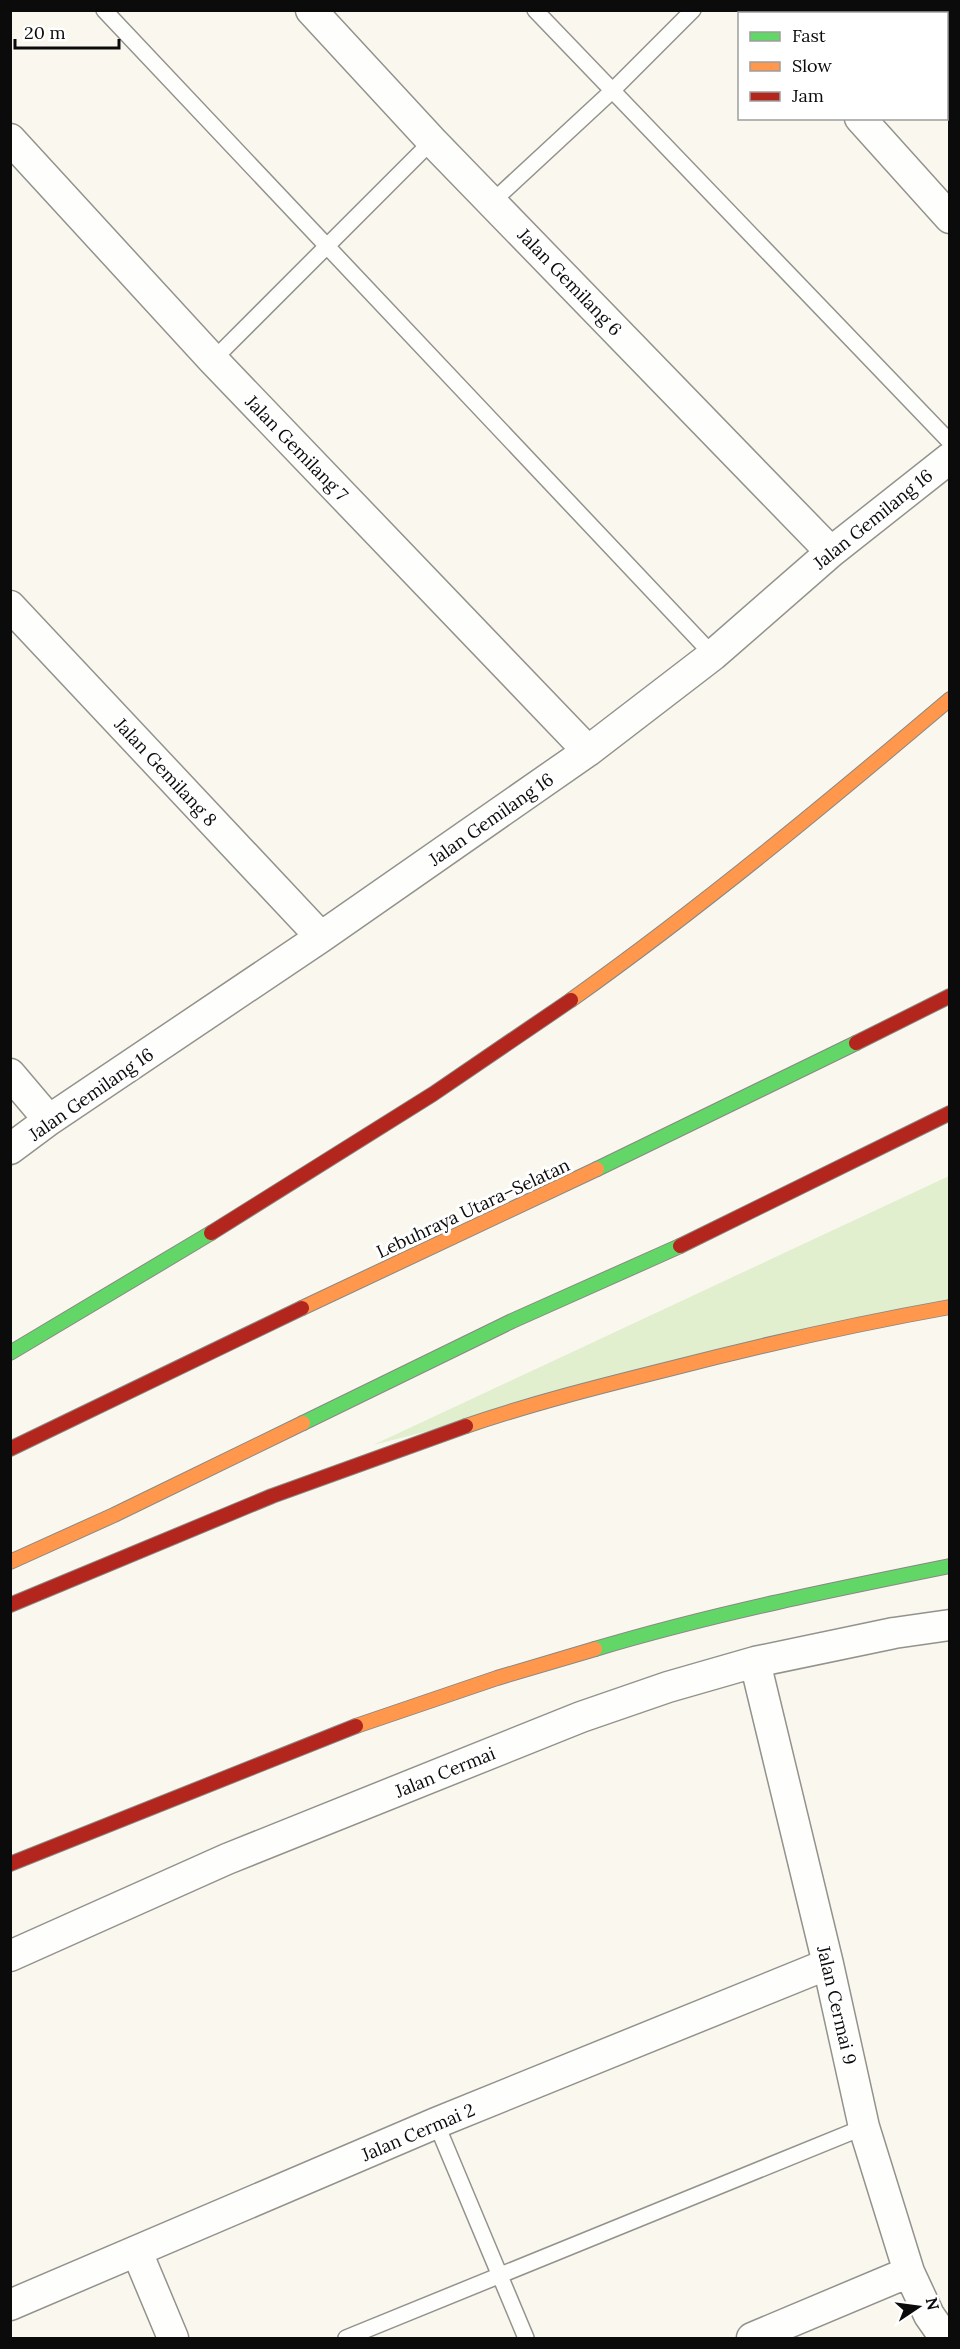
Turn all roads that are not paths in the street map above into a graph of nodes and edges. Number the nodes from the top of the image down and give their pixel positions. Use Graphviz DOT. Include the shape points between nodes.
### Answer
graph roads {
  1 [pos="104,10"];
  2 [pos="311,10"];
  3 [pos="535,10"];
  4 [pos="693,10"];
  5 [pos="612,91"];
  6 [pos="862,120"];
  7 [pos="10,139"];
  8 [pos="432,141"];
  9 [pos="492,202"];
  10 [pos="950,218"];
  11 [pos="327,248"];
  12 [pos="213,360"];
  13 [pos="950,442"];
  14 [pos="950,458"];
  15 [pos="831,552"];
  16 [pos="10,606"];
  17 [pos="713,655"];
  18 [pos="950,699"];
  19 [pos="588,751"];
  20 [pos="321,937"];
  21 [pos="950,996"];
  22 [pos="10,1074"];
  23 [pos="950,1113"];
  24 [pos="49,1120"];
  25 [pos="10,1149"];
  26 [pos="950,1307"];
  27 [pos="10,1353"];
  28 [pos="10,1449"];
  29 [pos="10,1562"];
  30 [pos="950,1566"];
  31 [pos="10,1605"];
  32 [pos="950,1624"];
  33 [pos="755,1662"];
  34 [pos="10,1864"];
  35 [pos="10,1956"];
  36 [pos="828,1964"];
  37 [pos="436,2123"];
  38 [pos="864,2127"];
  39 [pos="137,2252"];
  40 [pos="909,2272"];
  41 [pos="501,2275"];
  42 [pos="10,2305"];
  43 [pos="173,2338"];
  44 [pos="346,2338"];
  45 [pos="526,2338"];
  46 [pos="752,2338"];
  47 [pos="945,2338"];
  1 -- 11 [label="lane"];
  2 -- 8 [label="street, Jalan Gemilang 6"];
  3 -- 5 [label="lane"];
  4 -- 5 [label="lane"];
  5 -- 9 [label="lane"];
  5 -- 13 [label="lane"];
  6 -- 10 [label="street"];
  7 -- 12 [label="street, Jalan Gemilang 7"];
  8 -- 9 [label="street, Jalan Gemilang 6"];
  8 -- 11 [label="lane"];
  9 -- 15 [label="street, Jalan Gemilang 6"];
  11 -- 12 [label="lane"];
  11 -- 17 [label="lane"];
  12 -- 19 [label="street, Jalan Gemilang 7"];
  14 -- 15 [label="street, Jalan Gemilang 16"];
  15 -- 17 [label="street, Jalan Gemilang 16"];
  16 -- 20 [label="street, Jalan Gemilang 8"];
  17 -- 19 [label="street, Jalan Gemilang 16"];
  18 -- 27 [label="main road" via="761,857 556,1009 283,1190"];
  19 -- 20 [label="street, Jalan Gemilang 16"];
  20 -- 24 [label="street, Jalan Gemilang 16"];
  21 -- 28 [label="main road, Lebuhraya Utara–Selatan" via="638,1150"];
  22 -- 24 [label="street"];
  23 -- 29 [label="main road" via="707,1234 512,1321"];
  24 -- 25 [label="street, Jalan Gemilang 16"];
  26 -- 31 [label="main road" via="749,1349 539,1403 386,1453 245,1506"];
  30 -- 34 [label="main road" via="794,1597 662,1629 496,1678 385,1715"];
  32 -- 33 [label="street, Jalan Cermai"];
  33 -- 35 [label="street, Jalan Cermai" via="581,1717 227,1859"];
  33 -- 36 [label="street, Jalan Cermai 9"];
  36 -- 37 [label="street, Jalan Cermai 2"];
  36 -- 38 [label="street, Jalan Cermai 9"];
  37 -- 39 [label="street, Jalan Cermai 2"];
  37 -- 41 [label="lane"];
  38 -- 40 [label="street, Jalan Cermai 9"];
  38 -- 41 [label="lane"];
  39 -- 42 [label="street, Jalan Cermai 2"];
  39 -- 43 [label="street"];
  40 -- 46 [label="street"];
  40 -- 47 [label="street, Jalan Cermai 9" via="929,2315"];
  41 -- 44 [label="lane"];
  41 -- 45 [label="lane"];
}
